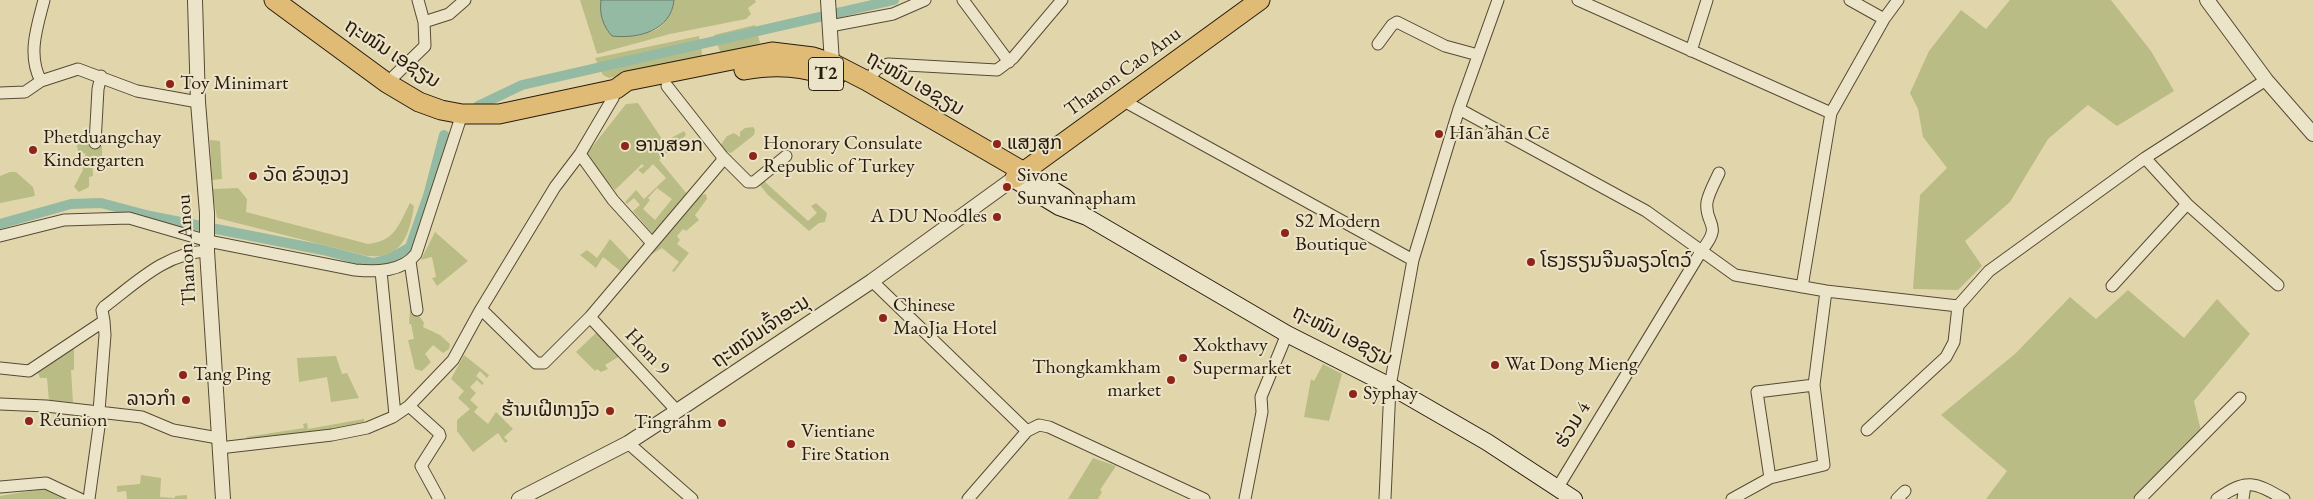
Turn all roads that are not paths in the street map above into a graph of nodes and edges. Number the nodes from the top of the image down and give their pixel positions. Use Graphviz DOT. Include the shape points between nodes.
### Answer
graph roads {
  1 [pos="44,0"];
  2 [pos="195,0"];
  3 [pos="274,0"];
  4 [pos="418,0"];
  5 [pos="465,0"];
  6 [pos="925,0"];
  7 [pos="963,0"];
  8 [pos="1062,0"];
  9 [pos="1260,0"];
  10 [pos="1498,0"];
  11 [pos="1578,0"];
  12 [pos="1707,0"];
  13 [pos="1850,0"];
  14 [pos="1898,0"];
  15 [pos="2207,0"];
  16 [pos="829,1"];
  17 [pos="1884,19"];
  18 [pos="424,22"];
  19 [pos="830,24"];
  20 [pos="1378,44"];
  21 [pos="1690,51"];
  22 [pos="1478,55"];
  23 [pos="1009,62"];
  24 [pos="832,63"];
  25 [pos="101,76"];
  26 [pos="2266,80"];
  27 [pos="41,81"];
  28 [pos="867,81"];
  29 [pos="388,83"];
  30 [pos="668,86"];
  31 [pos="616,89"];
  32 [pos="0,93"];
  33 [pos="1122,100"];
  34 [pos="198,102"];
  35 [pos="1459,109"];
  36 [pos="1832,113"];
  37 [pos="462,114"];
  38 [pos="2313,134"];
  39 [pos="95,143"];
  40 [pos="580,154"];
  41 [pos="722,156"];
  42 [pos="786,156"];
  43 [pos="2145,158"];
  44 [pos="1719,172"];
  45 [pos="1018,176"];
  46 [pos="2187,204"];
  47 [pos="0,236"];
  48 [pos="652,243"];
  49 [pos="207,246"];
  50 [pos="1702,250"];
  51 [pos="1413,260"];
  52 [pos="410,261"];
  53 [pos="381,271"];
  54 [pos="872,281"];
  55 [pos="2278,285"];
  56 [pos="1802,286"];
  57 [pos="2112,286"];
  58 [pos="1826,291"];
  59 [pos="1958,306"];
  60 [pos="481,308"];
  61 [pos="417,310"];
  62 [pos="590,317"];
  63 [pos="104,321"];
  64 [pos="1287,334"];
  65 [pos="0,368"];
  66 [pos="1814,385"];
  67 [pos="1390,386"];
  68 [pos="2240,398"];
  69 [pos="0,404"];
  70 [pos="409,406"];
  71 [pos="677,411"];
  72 [pos="100,412"];
  73 [pos="395,415"];
  74 [pos="1867,430"];
  75 [pos="1027,431"];
  76 [pos="628,442"];
  77 [pos="218,443"];
  78 [pos="1770,478"];
  79 [pos="2245,485"];
  80 [pos="1558,487"];
  81 [pos="0,488"];
  82 [pos="971,498"];
  83 [pos="80,499"];
  84 [pos="89,499"];
  85 [pos="223,499"];
  86 [pos="439,499"];
  87 [pos="519,499"];
  88 [pos="692,499"];
  89 [pos="1204,499"];
  90 [pos="1245,499"];
  91 [pos="1385,499"];
  92 [pos="1574,499"];
  93 [pos="1732,499"];
  94 [pos="2140,499"];
  95 [pos="2217,499"];
  96 [pos="2243,499"];
  97 [pos="2284,499"];
  1 -- 27 [label="street" via="33,48 33,62"];
  2 -- 34 [label="street, Thanon Anou"];
  3 -- 29 [label="main road, ຖະໜົນ ເອຊຽນ / T2"];
  4 -- 18 [label="street"];
  5 -- 18 [label="street" via="449,14"];
  6 -- 19 [label="street" via="892,14"];
  7 -- 23 [label="street"];
  8 -- 23 [label="street"];
  9 -- 33 [label="main road, Thanon Cao Anu"];
  10 -- 22 [label="street"];
  11 -- 21 [label="street"];
  12 -- 21 [label="street"];
  13 -- 17 [label="street"];
  14 -- 17 [label="street"];
  15 -- 26 [label="street"];
  16 -- 19 [label="street"];
  17 -- 36 [label="street"];
  18 -- 29 [label="street" via="425,46"];
  19 -- 24 [label="street"];
  20 -- 22 [label="street" via="1397,22 1445,46"];
  21 -- 36 [label="street"];
  22 -- 35 [label="street"];
  23 -- 28 [label="street" via="991,71 888,64"];
  24 -- 28 [label="main road, ຖະໜົນ ເອຊຽນ / T2"];
  24 -- 31 [label="main road, ຖະໜົນ ເອຊຽນ / T2" via="772,52 626,81"];
  25 -- 27 [label="street" via="74,69"];
  25 -- 34 [label="street" via="136,91"];
  25 -- 39 [label="street"];
  26 -- 38 [label="street"];
  26 -- 43 [label="street"];
  27 -- 32 [label="street" via="25,92"];
  28 -- 45 [label="main road, ຖະໜົນ ເອຊຽນ / T2"];
  29 -- 37 [label="main road, ຖະໜົນ ເອຊຽນ / T2" via="419,102"];
  30 -- 31 [label="main road, ຖະໜົນ ເອຊຽນ / T2" via="627,92"];
  30 -- 41 [label="street"];
  30 -- 45 [label="main road, ຖະໜົນ ເອຊຽນ / T2" via="775,65 820,72"];
  31 -- 37 [label="main road, ຖະໜົນ ເອຊຽນ / T2" via="499,114"];
  31 -- 40 [label="street"];
  33 -- 45 [label="main road, Thanon Cao Anu"];
  33 -- 51 [label="street"];
  34 -- 49 [label="street, Thanon Anou"];
  35 -- 50 [label="street" via="1646,211"];
  35 -- 51 [label="street"];
  36 -- 56 [label="street"];
  37 -- 52 [label="street" via="416,254"];
  40 -- 48 [label="street" via="613,200"];
  40 -- 60 [label="street" via="555,187"];
  41 -- 42 [label="street" via="748,182 754,182"];
  41 -- 48 [label="street" via="722,161"];
  43 -- 46 [label="street"];
  43 -- 59 [label="street" via="1989,271"];
  44 -- 50 [label="street, ຮ່ວມ 4" via="1707,200 1714,231"];
  45 -- 54 [label="street, ຖະຫນົນເຈົ້າອະນຸ"];
  45 -- 64 [label="main road, ຖະໜົນ ເອຊຽນ / T2" via="1065,197 1086,217"];
  46 -- 55 [label="street"];
  46 -- 57 [label="street"];
  47 -- 49 [label="street" via="64,220 129,218"];
  48 -- 62 [label="street"];
  49 -- 53 [label="street" via="355,270"];
  49 -- 63 [label="street" via="164,262 104,307"];
  49 -- 77 [label="street, Thanon Anou"];
  50 -- 56 [label="street" via="1735,275"];
  50 -- 80 [label="street, ຮ່ວມ 4"];
  51 -- 67 [label="street"];
  52 -- 53 [label="street"];
  52 -- 61 [label="street"];
  53 -- 73 [label="street"];
  54 -- 71 [label="street, ຖະຫນົນເຈົ້າອະນຸ"];
  54 -- 75 [label="street"];
  56 -- 58 [label="street"];
  58 -- 59 [label="street"];
  58 -- 66 [label="street"];
  59 -- 74 [label="street" via="1954,342 1946,357"];
  60 -- 62 [label="street" via="540,364 550,359"];
  60 -- 70 [label="street" via="453,360"];
  62 -- 71 [label="street, Hom 9"];
  63 -- 65 [label="street" via="30,370"];
  63 -- 72 [label="street"];
  64 -- 67 [label="main road, ຖະໜົນ ເອຊຽນ / T2"];
  64 -- 90 [label="street" via="1261,396 1262,412"];
  66 -- 78 [label="street" via="1824,465"];
  66 -- 78 [label="street" via="1757,392"];
  67 -- 80 [label="main road, ຖະໜົນ ເອຊຽນ / T2"];
  67 -- 91 [label="street"];
  68 -- 94 [label="street"];
  69 -- 72 [label="street"];
  70 -- 73 [label="street"];
  70 -- 86 [label="street" via="440,436 421,466"];
  71 -- 76 [label="street, ຖະຫນົນເຈົ້າອະນຸ"];
  72 -- 77 [label="street" via="142,417"];
  72 -- 84 [label="street"];
  73 -- 77 [label="street" via="367,428 332,435"];
  75 -- 82 [label="street"];
  75 -- 89 [label="street" via="1039,425 1049,426"];
  76 -- 87 [label="street, ຖະຫນົນເຈົ້າອະນຸ"];
  76 -- 88 [label="street"];
  77 -- 85 [label="street, Thanon Anou"];
  78 -- 93 [label="street"];
  79 -- 95 [label="street"];
  79 -- 96 [label="street"];
  79 -- 97 [label="street" via="2258,484"];
  80 -- 92 [label="main road, ຖະໜົນ ເອຊຽນ / T2"];
  81 -- 83 [label="street" via="46,483"];
}
